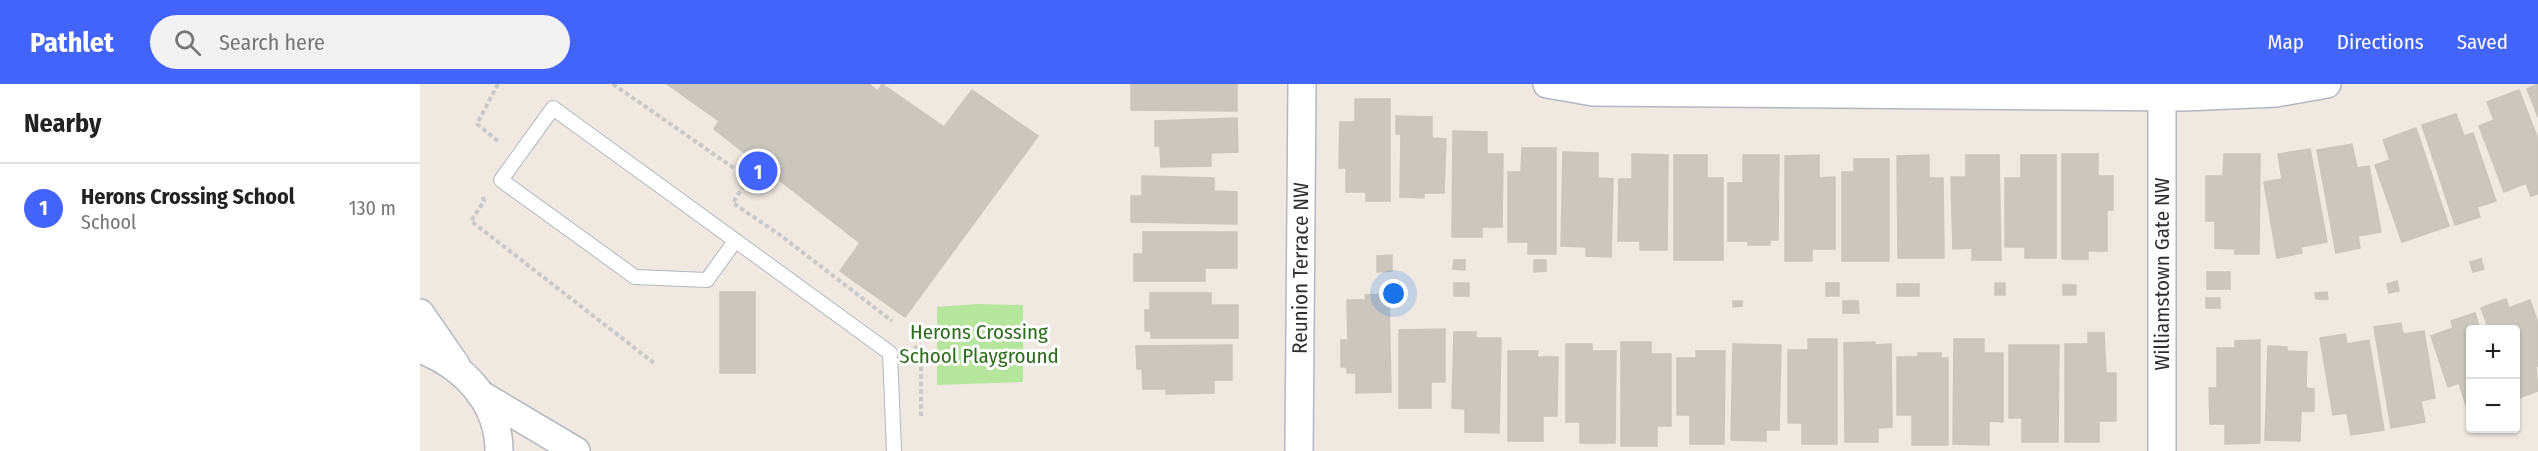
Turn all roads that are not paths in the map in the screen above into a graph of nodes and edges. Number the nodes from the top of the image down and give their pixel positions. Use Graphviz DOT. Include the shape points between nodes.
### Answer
graph roads {
  1 [pos="1302,84"];
  2 [pos="1547,84"];
  3 [pos="2327,84"];
  4 [pos="2162,97"];
  5 [pos="735,241"];
  6 [pos="420,313"];
  7 [pos="420,349"];
  8 [pos="460,371"];
  9 [pos="480,394"];
  10 [pos="499,451"];
  11 [pos="576,451"];
  12 [pos="894,451"];
  13 [pos="1299,451"];
  14 [pos="2162,451"];
  1 -- 13 [label="street, Reunion Terrace NW"];
  2 -- 4 [label="street" via="1593,92"];
  3 -- 4 [label="street" via="2276,93"];
  4 -- 14 [label="street, Williamstown Gate NW"];
  5 -- 5 [label="lane" via="553,108 501,180 635,277 707,280"];
  5 -- 12 [label="lane" via="890,353"];
  6 -- 8 [label="street"];
  7 -- 8 [label="street"];
  8 -- 9 [label="street"];
  9 -- 10 [label="street" via="494,421"];
  9 -- 11 [label="street"];
}
